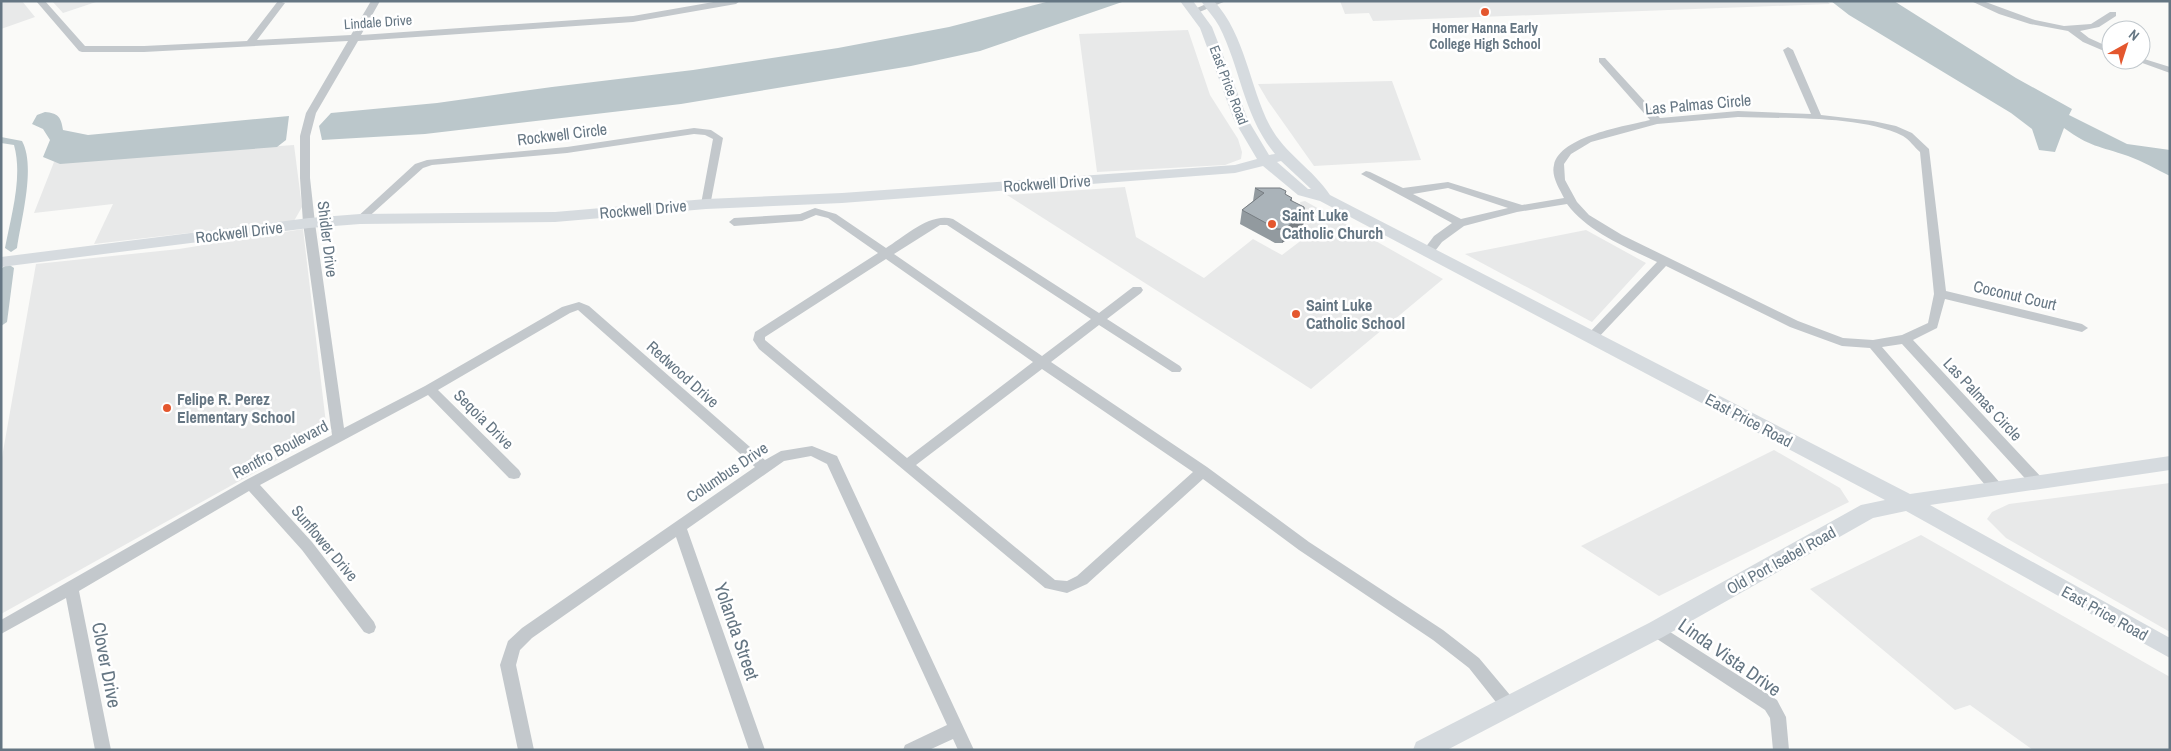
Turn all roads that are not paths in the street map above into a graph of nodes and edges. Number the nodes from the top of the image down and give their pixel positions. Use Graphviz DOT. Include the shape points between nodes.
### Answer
graph roads {
  1 [pos="40,1"];
  2 [pos="376,1"];
  3 [pos="736,1"];
  4 [pos="1975,1"];
  5 [pos="1213,2"];
  6 [pos="281,3"];
  7 [pos="1190,6"];
  8 [pos="2113,14"];
  9 [pos="2070,28"];
  10 [pos="355,38"];
  11 [pos="250,43"];
  12 [pos="2101,47"];
  13 [pos="1788,50"];
  14 [pos="1602,60"];
  15 [pos="2151,64"];
  16 [pos="2170,70"];
  17 [pos="1818,118"];
  18 [pos="1657,121"];
  19 [pos="1284,156"];
  20 [pos="1264,160"];
  21 [pos="1366,174"];
  22 [pos="1402,192"];
  23 [pos="1325,198"];
  24 [pos="1570,200"];
  25 [pos="706,204"];
  26 [pos="816,205"];
  27 [pos="1521,208"];
  28 [pos="360,220"];
  29 [pos="734,222"];
  30 [pos="309,223"];
  31 [pos="1460,223"];
  32 [pos="1428,252"];
  33 [pos="886,254"];
  34 [pos="1664,261"];
  35 [pos="1,262"];
  36 [pos="1137,290"];
  37 [pos="1940,294"];
  38 [pos="579,306"];
  39 [pos="1100,319"];
  40 [pos="2082,328"];
  41 [pos="1592,337"];
  42 [pos="1905,339"];
  43 [pos="1873,344"];
  44 [pos="1042,363"];
  45 [pos="1176,369"];
  46 [pos="429,389"];
  47 [pos="339,437"];
  48 [pos="2170,463"];
  49 [pos="907,465"];
  50 [pos="765,468"];
  51 [pos="1202,471"];
  52 [pos="514,474"];
  53 [pos="2037,482"];
  54 [pos="251,484"];
  55 [pos="1996,488"];
  56 [pos="1907,502"];
  57 [pos="679,526"];
  58 [pos="71,588"];
  59 [pos="369,627"];
  60 [pos="1,628"];
  61 [pos="1656,630"];
  62 [pos="2170,649"];
  63 [pos="1509,706"];
  64 [pos="956,729"];
  65 [pos="103,750"];
  66 [pos="526,750"];
  67 [pos="757,750"];
  68 [pos="911,750"];
  69 [pos="966,750"];
  70 [pos="1424,750"];
  71 [pos="1781,750"];
  1 -- 11 [label="street, Lindale Drive" via="82,49"];
  2 -- 10 [label="street, Shidler Drive"];
  3 -- 10 [label="street, Lindale Drive" via="632,20"];
  4 -- 9 [label="street" via="2010,16"];
  5 -- 7 [label="street"];
  5 -- 19 [label="street, East Price Road" via="1226,28 1257,114"];
  6 -- 11 [label="street"];
  7 -- 20 [label="street, East Price Road" via="1214,44 1241,120"];
  8 -- 9 [label="street" via="2094,26"];
  9 -- 12 [label="street"];
  10 -- 11 [label="street, Lindale Drive"];
  10 -- 30 [label="street, Shidler Drive" via="306,126 305,178"];
  13 -- 17 [label="street"];
  14 -- 18 [label="street"];
  15 -- 16 [label="street"];
  17 -- 18 [label="street, Las Palmas Circle" via="1738,114"];
  17 -- 37 [label="street, Las Palmas Circle" via="1881,124 1908,135 1924,151"];
  18 -- 24 [label="street, Las Palmas Circle" via="1586,140 1567,152 1559,164 1560,180"];
  19 -- 20 [label="street, Rockwell Drive"];
  19 -- 23 [label="street, East Price Road" via="1318,185"];
  20 -- 23 [label="street, East Price Road" via="1303,192"];
  20 -- 26 [label="street, Rockwell Drive" via="1235,169"];
  21 -- 22 [label="street"];
  22 -- 27 [label="street" via="1448,184"];
  22 -- 31 [label="street"];
  23 -- 32 [label="street, East Price Road"];
  24 -- 27 [label="street"];
  24 -- 34 [label="street, Las Palmas Circle" via="1585,216 1618,238"];
  25 -- 26 [label="street, Rockwell Drive"];
  25 -- 28 [label="street, Rockwell Drive" via="556,217"];
  25 -- 28 [label="street, Rockwell Circle" via="718,138 694,130 567,150 431,162 419,166"];
  26 -- 29 [label="street" via="802,217"];
  26 -- 33 [label="street" via="855,240 870,242"];
  27 -- 31 [label="street"];
  28 -- 30 [label="street, Rockwell Drive"];
  30 -- 35 [label="street, Rockwell Drive"];
  30 -- 47 [label="street, Shidler Drive"];
  31 -- 32 [label="street" via="1438,239"];
  32 -- 41 [label="street, East Price Road"];
  33 -- 39 [label="street" via="929,226 950,221"];
  33 -- 44 [label="street"];
  33 -- 49 [label="street" via="765,330 758,340"];
  34 -- 41 [label="street"];
  34 -- 43 [label="street, Las Palmas Circle" via="1794,324 1842,342"];
  36 -- 39 [label="street"];
  37 -- 40 [label="street, Coconut Court"];
  37 -- 42 [label="street, Las Palmas Circle" via="1932,325"];
  38 -- 46 [label="street, Rentfro Boulevard" via="566,310"];
  38 -- 50 [label="street, Redwood Drive"];
  39 -- 44 [label="street"];
  39 -- 45 [label="street"];
  41 -- 56 [label="street, East Price Road"];
  42 -- 43 [label="street, Las Palmas Circle"];
  42 -- 53 [label="street, Las Palmas Circle"];
  43 -- 55 [label="street"];
  44 -- 49 [label="street"];
  44 -- 51 [label="street"];
  46 -- 47 [label="street, Rentfro Boulevard"];
  46 -- 52 [label="street, Seqoia Drive"];
  47 -- 54 [label="street, Rentfro Boulevard"];
  48 -- 53 [label="street, Old Port Isabel Road"];
  49 -- 51 [label="street" via="1050,584 1066,589 1082,580"];
  50 -- 57 [label="street, Columbus Drive"];
  50 -- 64 [label="street, Columbus Drive" via="781,456 812,451 832,460"];
  51 -- 63 [label="street" via="1304,546 1438,635 1474,664"];
  53 -- 55 [label="street, Old Port Isabel Road"];
  54 -- 58 [label="street, Rentfro Boulevard"];
  54 -- 59 [label="street, Sunflower Drive" via="308,546"];
  55 -- 56 [label="street, Old Port Isabel Road"];
  56 -- 61 [label="street, Old Port Isabel Road" via="1868,511"];
  56 -- 62 [label="street, East Price Road"];
  57 -- 66 [label="street, Columbus Drive" via="513,646 508,665"];
  57 -- 67 [label="street, Yolanda Street"];
  58 -- 60 [label="street, Rentfro Boulevard"];
  58 -- 65 [label="street, Clover Drive"];
  61 -- 63 [label="street, Old Port Isabel Road"];
  61 -- 71 [label="street, Linda Vista Drive" via="1771,705 1778,717"];
  63 -- 70 [label="street, Old Port Isabel Road"];
  64 -- 68 [label="street"];
  64 -- 69 [label="street, Columbus Drive"];
}
